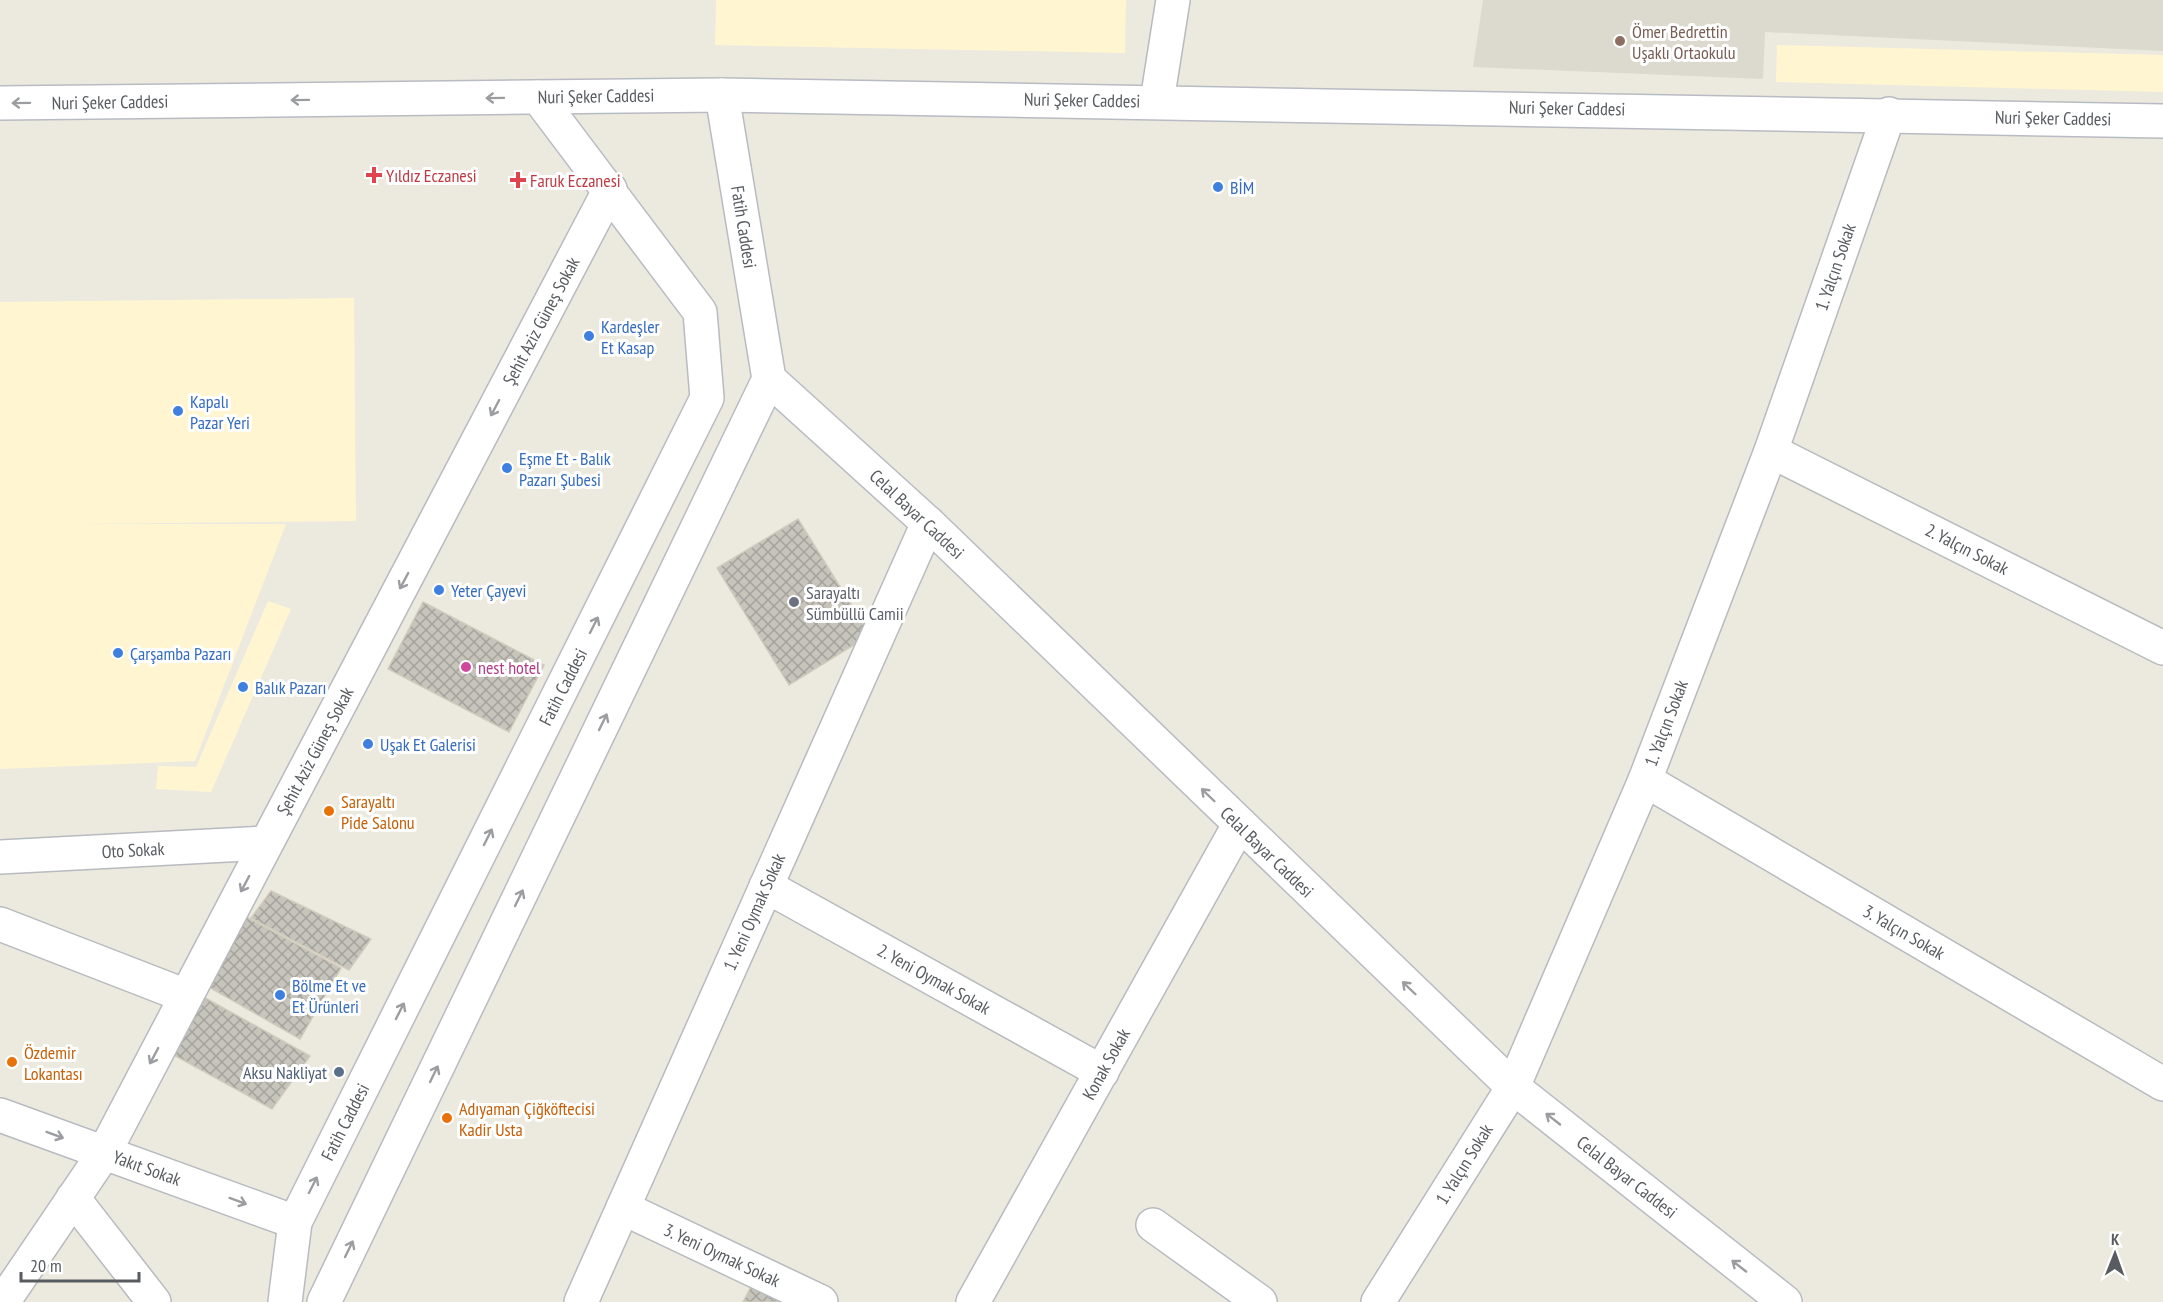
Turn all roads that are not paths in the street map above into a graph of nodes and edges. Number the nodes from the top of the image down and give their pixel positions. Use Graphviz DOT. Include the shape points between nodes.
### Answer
graph roads {
  1 [pos="1173,0"];
  2 [pos="722,95"];
  3 [pos="538,97"];
  4 [pos="1157,101"];
  5 [pos="0,103"];
  6 [pos="1889,114"];
  7 [pos="2163,120"];
  8 [pos="610,189"];
  9 [pos="769,379"];
  10 [pos="1771,450"];
  11 [pos="928,523"];
  12 [pos="2163,648"];
  13 [pos="1645,780"];
  14 [pos="1239,825"];
  15 [pos="266,843"];
  16 [pos="0,857"];
  17 [pos="766,886"];
  18 [pos="0,924"];
  19 [pos="186,996"];
  20 [pos="1102,1072"];
  21 [pos="2163,1084"];
  22 [pos="1513,1087"];
  23 [pos="0,1115"];
  24 [pos="104,1153"];
  25 [pos="73,1198"];
  26 [pos="623,1209"];
  27 [pos="294,1222"];
  28 [pos="1153,1225"];
  29 [pos="3,1302"];
  30 [pos="154,1302"];
  31 [pos="285,1302"];
  32 [pos="324,1302"];
  33 [pos="581,1302"];
  34 [pos="821,1302"];
  35 [pos="973,1302"];
  36 [pos="1260,1302"];
  37 [pos="1378,1302"];
  38 [pos="1785,1302"];
  1 -- 4 [label="street"];
  2 -- 3 [label="street, Nuri Şeker Caddesi"];
  2 -- 4 [label="street, Nuri Şeker Caddesi"];
  2 -- 9 [label="street, Fatih Caddesi"];
  3 -- 5 [label="street, Nuri Şeker Caddesi, one-way"];
  3 -- 8 [label="street, Fatih Caddesi"];
  4 -- 6 [label="street, Nuri Şeker Caddesi"];
  6 -- 7 [label="street, Nuri Şeker Caddesi"];
  6 -- 10 [label="street, 1. Yalçın Sokak"];
  8 -- 15 [label="street, Şehit Aziz Güneş Sokak, one-way"];
  27 -- 8 [label="street, Fatih Caddesi, one-way" via="707,398 700,312"];
  9 -- 11 [label="street, Celal Bayar Caddesi"];
  32 -- 9 [label="street, one-way"];
  10 -- 12 [label="street, 2. Yalçın Sokak"];
  10 -- 13 [label="street, 1. Yalçın Sokak"];
  14 -- 11 [label="street, Celal Bayar Caddesi, one-way"];
  11 -- 17 [label="street, 1. Yeni Oymak Sokak"];
  13 -- 21 [label="street, 3. Yalçın Sokak"];
  13 -- 22 [label="street, 1. Yalçın Sokak"];
  14 -- 20 [label="street, Konak Sokak"];
  22 -- 14 [label="street, Celal Bayar Caddesi, one-way"];
  15 -- 16 [label="street, Oto Sokak"];
  15 -- 19 [label="street, Şehit Aziz Güneş Sokak, one-way"];
  17 -- 20 [label="street, 2. Yeni Oymak Sokak"];
  17 -- 26 [label="street, 1. Yeni Oymak Sokak"];
  18 -- 19 [label="street"];
  19 -- 24 [label="street, Şehit Aziz Güneş Sokak, one-way"];
  20 -- 35 [label="street, Konak Sokak"];
  22 -- 37 [label="street, 1. Yalçın Sokak"];
  38 -- 22 [label="street, Celal Bayar Caddesi, one-way"];
  23 -- 24 [label="street, Yakıt Sokak, one-way"];
  24 -- 25 [label="street, Şehit Aziz Güneş Sokak"];
  24 -- 27 [label="street, Yakıt Sokak, one-way"];
  25 -- 29 [label="street, Şehit Aziz Güneş Sokak"];
  25 -- 30 [label="street"];
  26 -- 33 [label="street, 1. Yeni Oymak Sokak"];
  26 -- 34 [label="street, 3. Yeni Oymak Sokak"];
  27 -- 31 [label="street, Fatih Caddesi"];
  28 -- 36 [label="street"];
}
